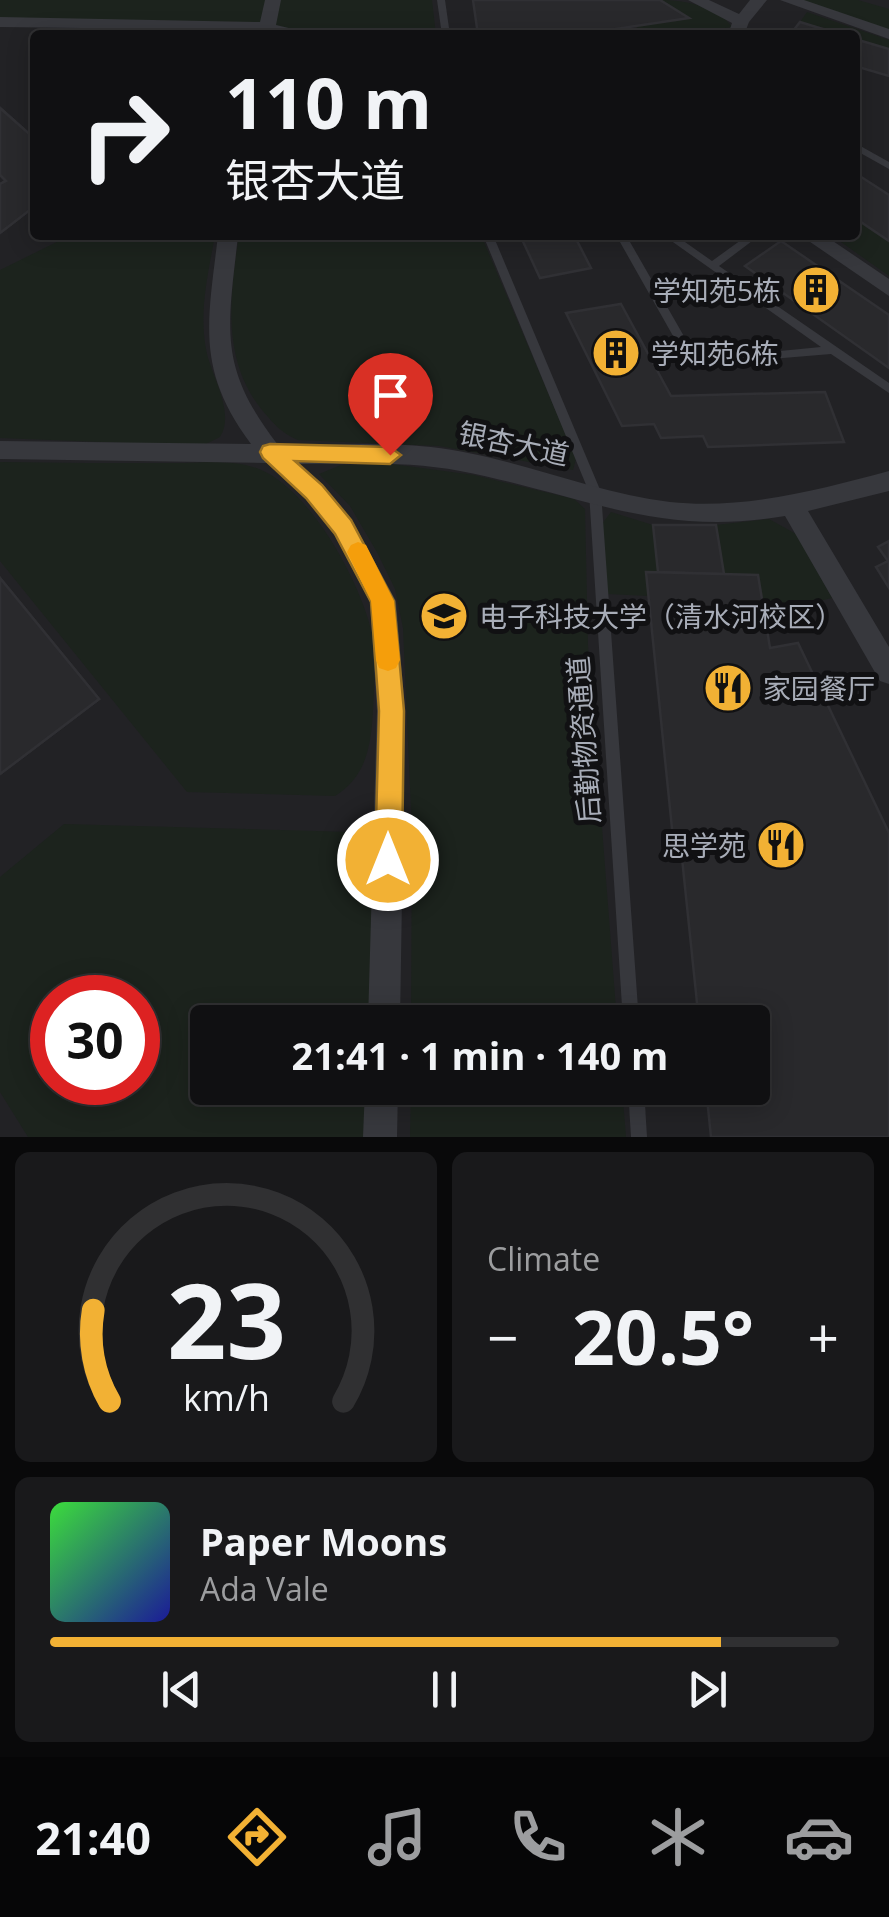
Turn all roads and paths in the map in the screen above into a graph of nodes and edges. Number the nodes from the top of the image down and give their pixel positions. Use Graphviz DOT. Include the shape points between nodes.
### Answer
graph roads {
  1 [pos="273,0"];
  2 [pos="441,0"];
  3 [pos="696,0"];
  4 [pos="759,0"];
  5 [pos="788,0"];
  6 [pos="0,22"];
  7 [pos="739,28"];
  8 [pos="237,30"];
  9 [pos="267,30"];
  10 [pos="445,30"];
  11 [pos="889,34"];
  12 [pos="860,149"];
  13 [pos="889,166"];
  14 [pos="227,240"];
  15 [pos="490,240"];
  16 [pos="624,240"];
  17 [pos="675,240"];
  18 [pos="748,240"];
  19 [pos="817,240"];
  20 [pos="712,266"];
  21 [pos="889,288"];
  22 [pos="835,350"];
  23 [pos="889,390"];
  24 [pos="0,450"];
  25 [pos="270,452"];
  26 [pos="889,481"];
  27 [pos="595,492"];
  28 [pos="794,508"];
  29 [pos="889,672"];
  30 [pos="384,1005"];
  31 [pos="630,1005"];
  32 [pos="381,1105"];
  33 [pos="637,1105"];
  34 [pos="380,1137"];
  35 [pos="639,1137"];
  1 -- 9 [label="street"];
  2 -- 10 [label="lane"];
  3 -- 7 [label="street"];
  4 -- 7 [label="street"];
  5 -- 11 [label="street"];
  6 -- 8 [label="street"];
  12 -- 13 [label="lane"];
  14 -- 25 [label="street" via="220,355 242,415"];
  15 -- 27 [label="lane, 后勤物资通道"];
  16 -- 22 [label="lane" via="694,363"];
  17 -- 20 [label="lane"];
  18 -- 20 [label="lane"];
  19 -- 21 [label="street"];
  20 -- 22 [label="lane"];
  22 -- 23 [label="lane"];
  24 -- 25 [label="street, 银杏大道"];
  25 -- 27 [label="street, 银杏大道" via="428,456"];
  25 -- 30 [label="street" via="343,527 382,601 392,711"];
  26 -- 28 [label="street, 银杏大道"];
  27 -- 28 [label="street, 银杏大道" via="656,509"];
  27 -- 31 [label="lane, 后勤物资通道"];
  28 -- 29 [label="street"];
  32 -- 34 [label="street"];
  33 -- 35 [label="lane"];
}
